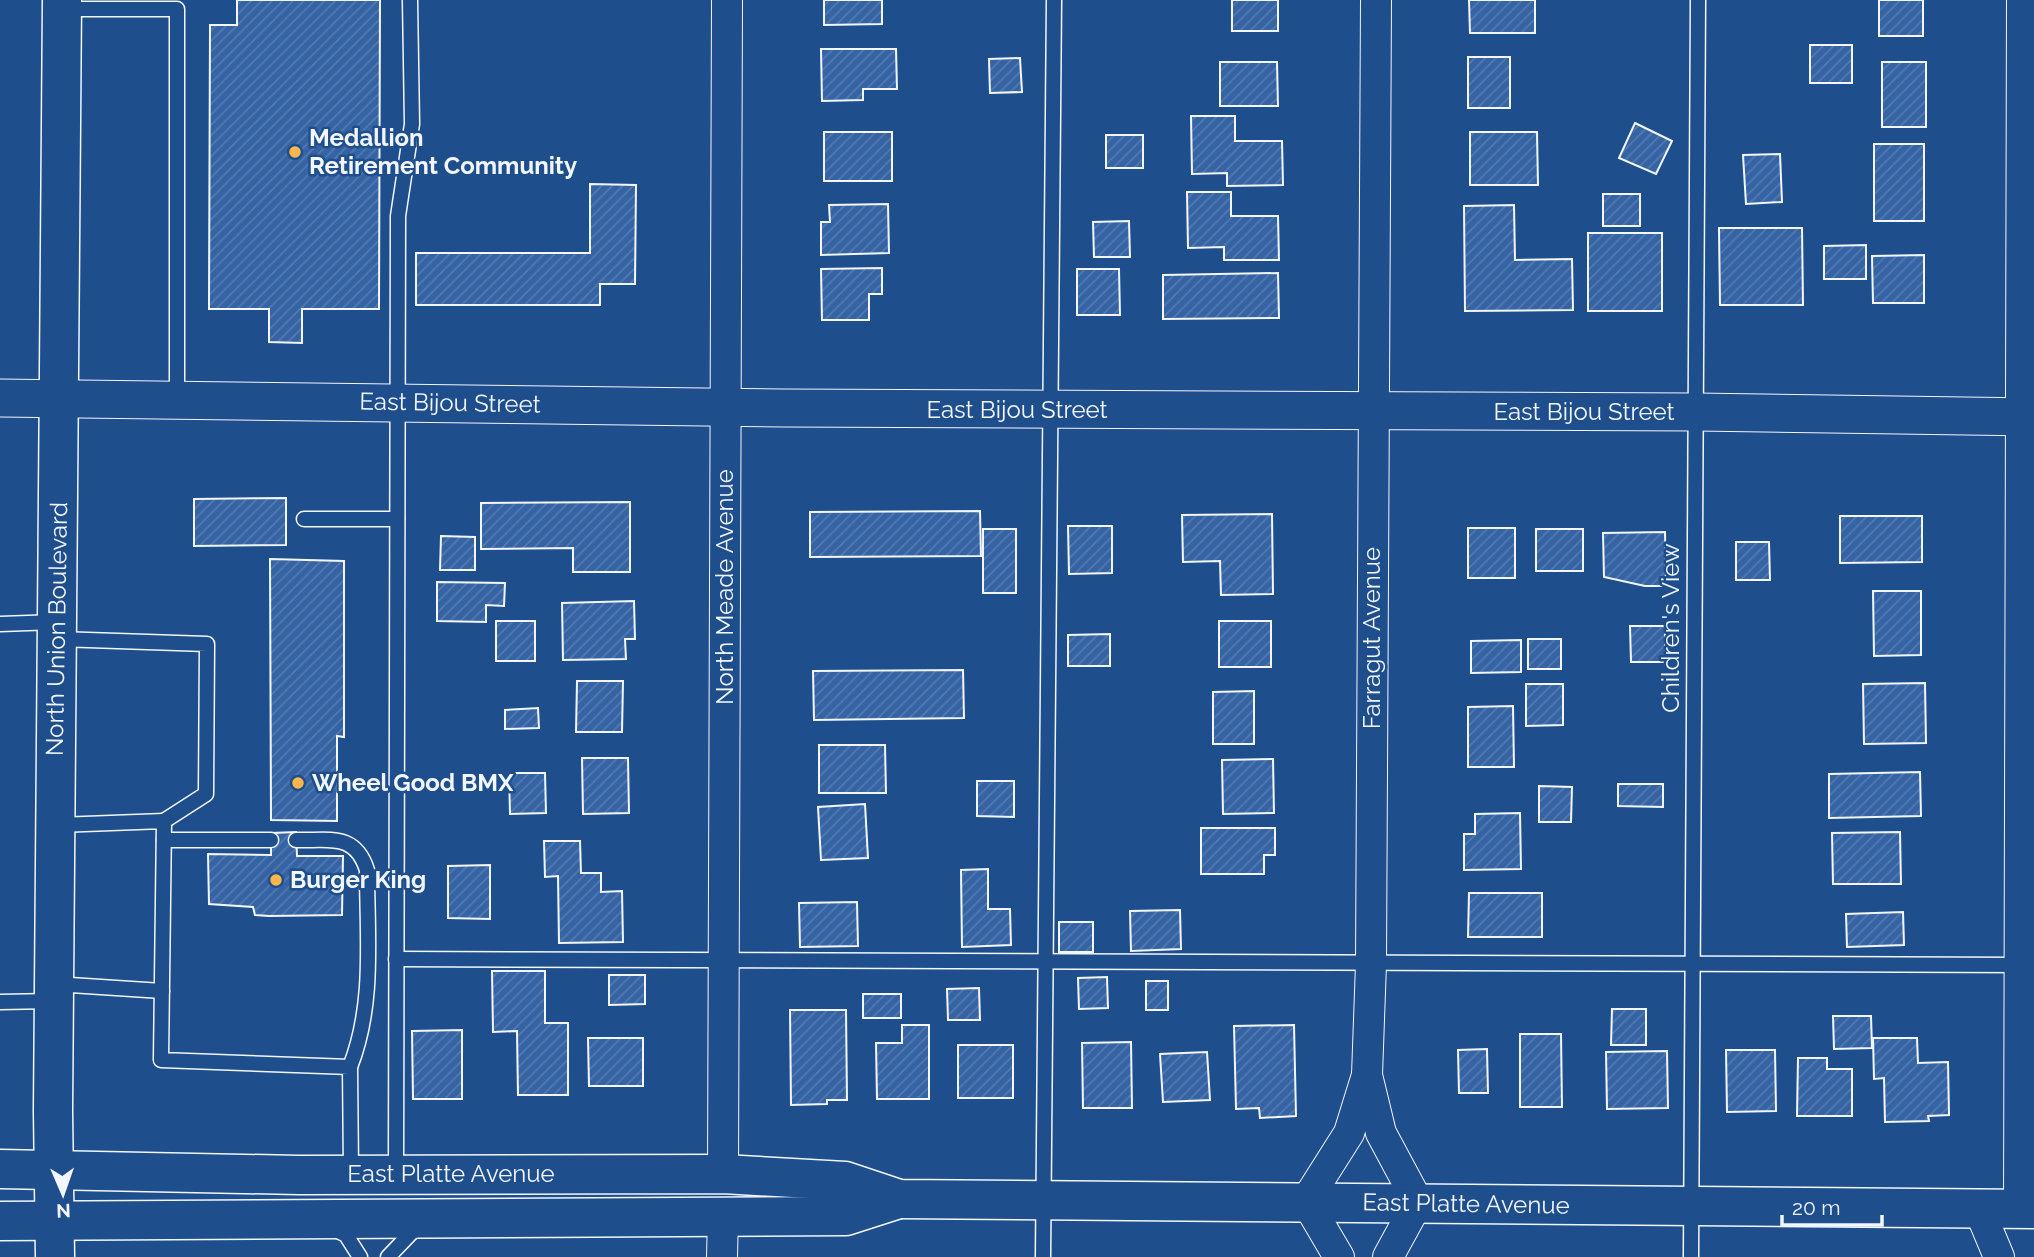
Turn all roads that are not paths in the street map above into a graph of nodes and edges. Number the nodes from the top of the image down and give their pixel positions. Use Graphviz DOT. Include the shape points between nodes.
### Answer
graph roads {
  1 [pos="410,0"];
  2 [pos="727,0"];
  3 [pos="1054,0"];
  4 [pos="1376,0"];
  5 [pos="1698,0"];
  6 [pos="2022,0"];
  7 [pos="62,4"];
  8 [pos="60,397"];
  9 [pos="0,398"];
  10 [pos="177,399"];
  11 [pos="398,402"];
  12 [pos="726,407"];
  13 [pos="1050,410"];
  14 [pos="1373,411"];
  15 [pos="1696,412"];
  16 [pos="2028,417"];
  17 [pos="304,519"];
  18 [pos="397,519"];
  19 [pos="0,624"];
  20 [pos="57,631"];
  21 [pos="164,821"];
  22 [pos="55,825"];
  23 [pos="164,840"];
  24 [pos="271,840"];
  25 [pos="296,840"];
  26 [pos="396,959"];
  27 [pos="723,959"];
  28 [pos="1045,962"];
  29 [pos="1692,962"];
  30 [pos="1371,964"];
  31 [pos="2027,965"];
  32 [pos="162,991"];
  33 [pos="54,993"];
  34 [pos="0,1002"];
  35 [pos="350,1067"];
  36 [pos="1367,1076"];
  37 [pos="0,1169"];
  38 [pos="55,1172"];
  39 [pos="723,1174"];
  40 [pos="351,1175"];
  41 [pos="396,1175"];
  42 [pos="899,1199"];
  43 [pos="1044,1199"];
  44 [pos="1306,1201"];
  45 [pos="1418,1202"];
  46 [pos="1691,1208"];
  47 [pos="1979,1209"];
  48 [pos="2026,1209"];
  49 [pos="723,1216"];
  50 [pos="0,1221"];
  51 [pos="315,1221"];
  52 [pos="440,1221"];
  53 [pos="55,1239"];
  54 [pos="360,1257"];
  55 [pos="388,1257"];
  56 [pos="722,1257"];
  57 [pos="1043,1257"];
  58 [pos="1339,1257"];
  59 [pos="1388,1257"];
  60 [pos="1691,1257"];
  61 [pos="1999,1257"];
  1 -- 11 [label="lane" via="412,124 398,216"];
  2 -- 12 [label="street, North Meade Avenue"];
  3 -- 13 [label="lane"];
  4 -- 14 [label="street, Farragut Avenue"];
  5 -- 15 [label="lane, Children's View"];
  6 -- 16 [label="street"];
  7 -- 8 [label="main road, North Union Boulevard"];
  7 -- 10 [label="lane" via="177,9"];
  8 -- 9 [label="street, East Bijou Street"];
  8 -- 10 [label="street, East Bijou Street"];
  8 -- 20 [label="main road, North Union Boulevard"];
  10 -- 11 [label="street, East Bijou Street"];
  11 -- 12 [label="street, East Bijou Street"];
  11 -- 18 [label="lane"];
  12 -- 13 [label="street, East Bijou Street"];
  12 -- 27 [label="street, North Meade Avenue"];
  13 -- 14 [label="street, East Bijou Street"];
  13 -- 28 [label="lane"];
  14 -- 15 [label="street, East Bijou Street"];
  14 -- 30 [label="street, Farragut Avenue"];
  15 -- 16 [label="street, East Bijou Street"];
  15 -- 29 [label="lane, Children's View"];
  16 -- 31 [label="street"];
  17 -- 18 [label="lane"];
  18 -- 26 [label="lane"];
  19 -- 20 [label="lane"];
  20 -- 21 [label="lane" via="207,644 206,794"];
  20 -- 22 [label="main road, North Union Boulevard"];
  21 -- 22 [label="lane"];
  21 -- 23 [label="lane"];
  22 -- 33 [label="main road, North Union Boulevard"];
  23 -- 24 [label="lane"];
  23 -- 32 [label="lane"];
  25 -- 35 [label="lane" via="345,841 362,854 368,870 367,1003"];
  26 -- 27 [label="lane"];
  26 -- 41 [label="lane"];
  27 -- 28 [label="lane"];
  27 -- 39 [label="street, North Meade Avenue"];
  28 -- 30 [label="lane"];
  28 -- 43 [label="lane"];
  29 -- 30 [label="lane"];
  29 -- 31 [label="lane"];
  29 -- 46 [label="lane, Children's View"];
  30 -- 36 [label="street, Farragut Avenue"];
  31 -- 48 [label="street"];
  32 -- 33 [label="lane"];
  32 -- 35 [label="lane" via="161,1060"];
  33 -- 34 [label="lane"];
  33 -- 38 [label="main road, North Union Boulevard"];
  35 -- 40 [label="lane"];
  36 -- 44 [label="street" via="1349,1133"];
  36 -- 45 [label="street, Farragut Avenue" via="1381,1133"];
  37 -- 38 [label="main road, East Platte Avenue"];
  38 -- 40 [label="main road, East Platte Avenue"];
  38 -- 53 [label="main road, North Union Boulevard"];
  39 -- 41 [label="main road, East Platte Avenue"];
  39 -- 42 [label="main road, East Platte Avenue" via="845,1181"];
  40 -- 41 [label="main road, East Platte Avenue"];
  42 -- 43 [label="main road, East Platte Avenue"];
  42 -- 49 [label="main road, East Platte Avenue" via="846,1216"];
  43 -- 44 [label="main road, East Platte Avenue"];
  43 -- 57 [label="lane"];
  44 -- 45 [label="main road, East Platte Avenue"];
  44 -- 58 [label="street"];
  45 -- 46 [label="main road, East Platte Avenue"];
  45 -- 59 [label="street"];
  46 -- 47 [label="main road, East Platte Avenue"];
  46 -- 60 [label="lane, Children's View"];
  47 -- 48 [label="main road, East Platte Avenue"];
  47 -- 61 [label="street"];
  49 -- 52 [label="main road, East Platte Avenue"];
  49 -- 56 [label="street"];
  50 -- 53 [label="main road, East Platte Avenue"];
  51 -- 52 [label="main road, East Platte Avenue"];
  51 -- 53 [label="main road, East Platte Avenue"];
  51 -- 54 [label="lane" via="346,1235"];
  52 -- 55 [label="lane" via="412,1232"];
}
